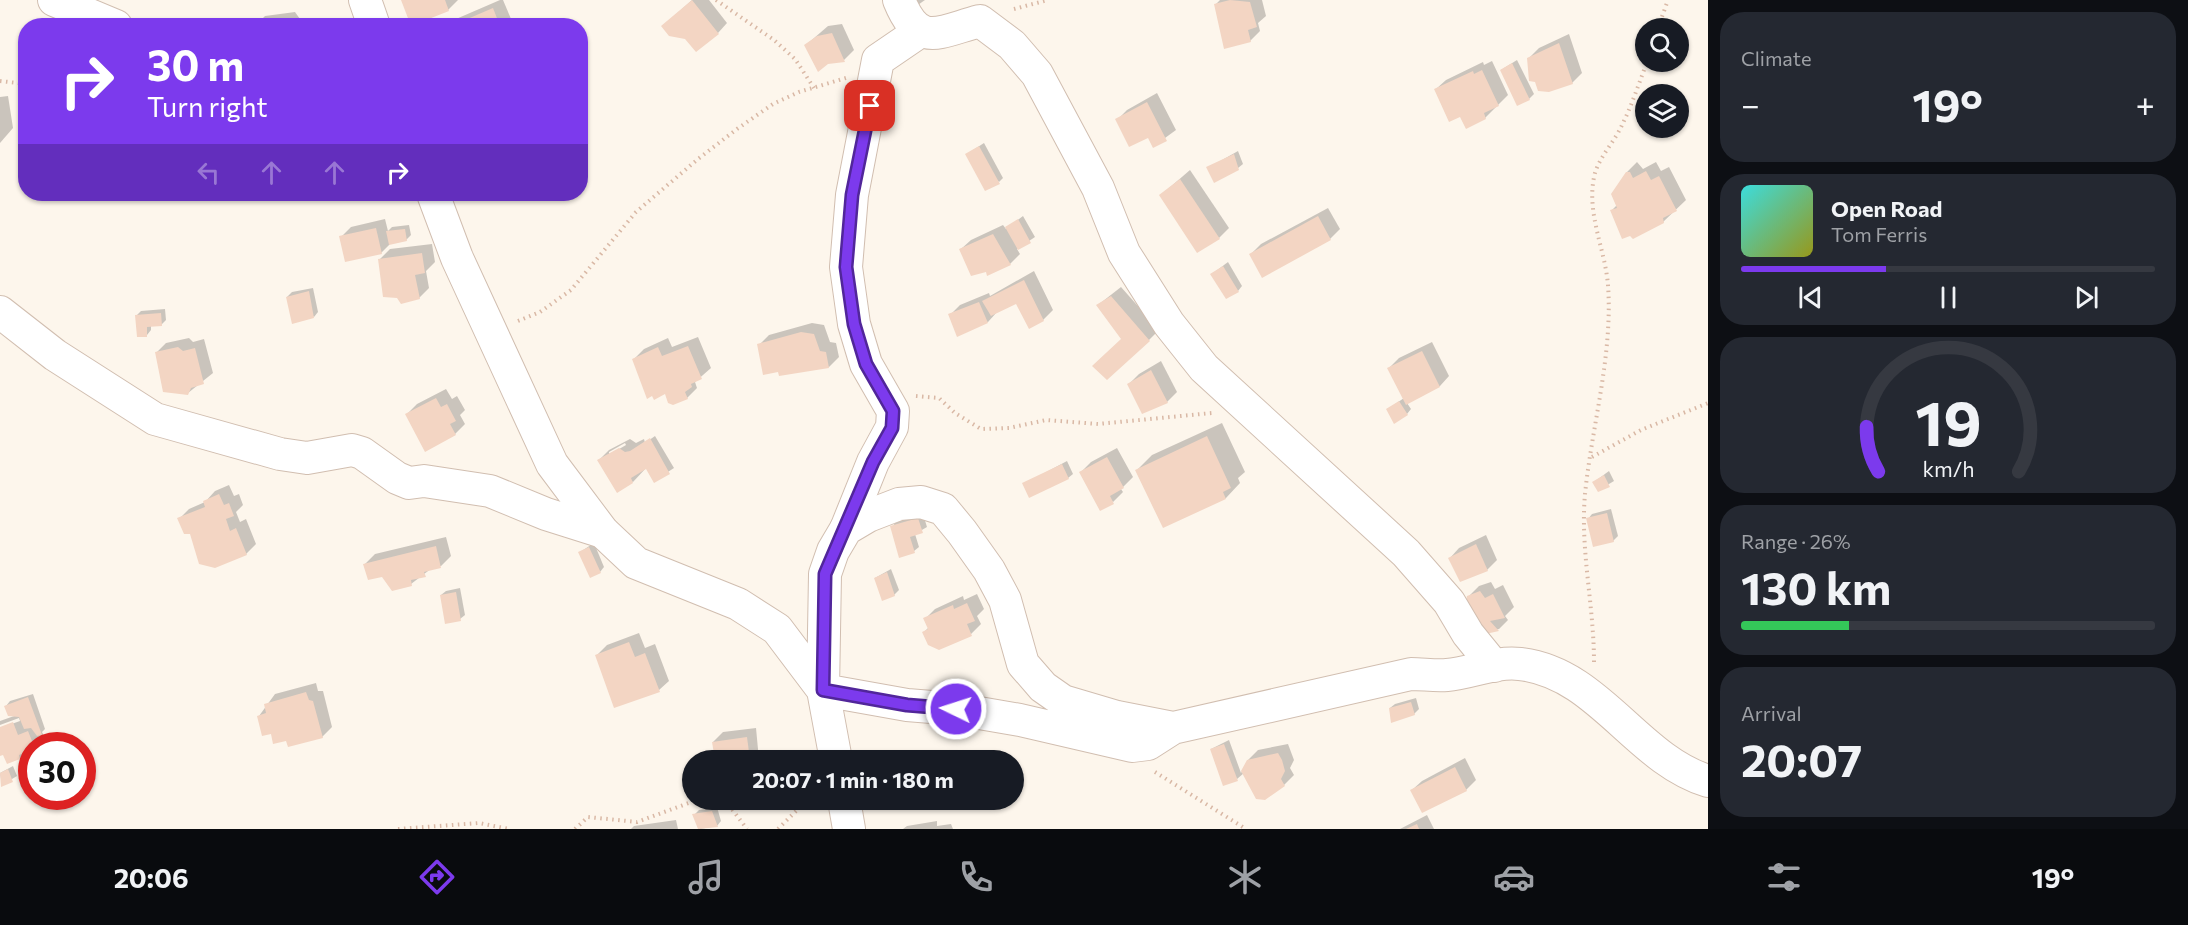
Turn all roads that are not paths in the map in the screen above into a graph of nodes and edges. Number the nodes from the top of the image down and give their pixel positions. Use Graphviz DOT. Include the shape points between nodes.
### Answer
graph roads {
  1 [pos="54,0"];
  2 [pos="365,0"];
  3 [pos="899,0"];
  4 [pos="97,18"];
  5 [pos="371,18"];
  6 [pos="919,32"];
  7 [pos="436,201"];
  8 [pos="0,312"];
  9 [pos="846,529"];
  10 [pos="603,532"];
  11 [pos="1494,666"];
  12 [pos="823,690"];
  13 [pos="1173,728"];
  14 [pos="834,750"];
  15 [pos="1704,786"];
  16 [pos="846,810"];
  17 [pos="849,829"];
  1 -- 4 [label="street"];
  2 -- 5 [label="street"];
  3 -- 6 [label="street" via="911,25"];
  6 -- 9 [label="street" via="878,60 852,195 846,267 854,324 866,364 893,411 892,428 873,462"];
  6 -- 11 [label="street" via="928,34 980,21 1012,45 1037,74 1098,188 1124,253 1169,324 1204,368 1406,553 1449,602"];
  7 -- 10 [label="street" via="457,258 552,464"];
  8 -- 10 [label="street" via="55,355 155,419 280,454 307,458 352,450 409,483 424,481 490,491"];
  9 -- 12 [label="street" via="825,574"];
  9 -- 13 [label="street" via="899,504 921,502 943,509 1005,600 1023,664 1043,687 1063,701"];
  10 -- 12 [label="street" via="636,563 738,604 777,629"];
  11 -- 13 [label="street" via="1448,675 1411,674"];
  11 -- 15 [label="street" via="1520,664 1550,673 1593,696 1672,764"];
  12 -- 13 [label="street" via="1020,720 1131,746 1149,744"];
  12 -- 14 [label="street"];
  16 -- 17 [label="street"];
}
